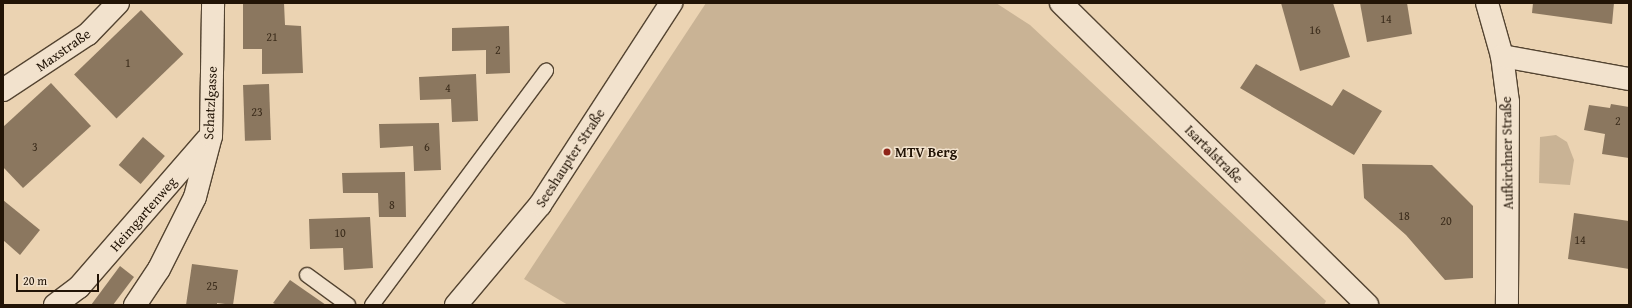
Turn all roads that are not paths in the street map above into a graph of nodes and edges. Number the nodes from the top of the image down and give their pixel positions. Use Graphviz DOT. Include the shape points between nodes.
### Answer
graph roads {
  1 [pos="118,3"];
  2 [pos="213,3"];
  3 [pos="671,3"];
  4 [pos="1061,3"];
  5 [pos="1487,3"];
  6 [pos="1502,56"];
  7 [pos="546,71"];
  8 [pos="1629,79"];
  9 [pos="3,90"];
  10 [pos="211,136"];
  11 [pos="307,275"];
  12 [pos="55,305"];
  13 [pos="136,305"];
  14 [pos="348,305"];
  15 [pos="372,305"];
  16 [pos="456,305"];
  17 [pos="1367,305"];
  18 [pos="1510,305"];
  1 -- 9 [label="street, Maxstraße" via="88,34"];
  2 -- 10 [label="street, Schatzlgasse"];
  3 -- 16 [label="street, Seeshaupter Straße" via="540,205"];
  4 -- 17 [label="street, Isartalstraße"];
  5 -- 6 [label="street, Aufkirchner Straße"];
  6 -- 8 [label="street"];
  6 -- 18 [label="street, Aufkirchner Straße" via="1508,102"];
  7 -- 15 [label="lane"];
  10 -- 12 [label="street, Heimgartenweg" via="79,287"];
  10 -- 13 [label="street, Schatzlgasse" via="195,197 159,269"];
  11 -- 14 [label="lane"];
}
